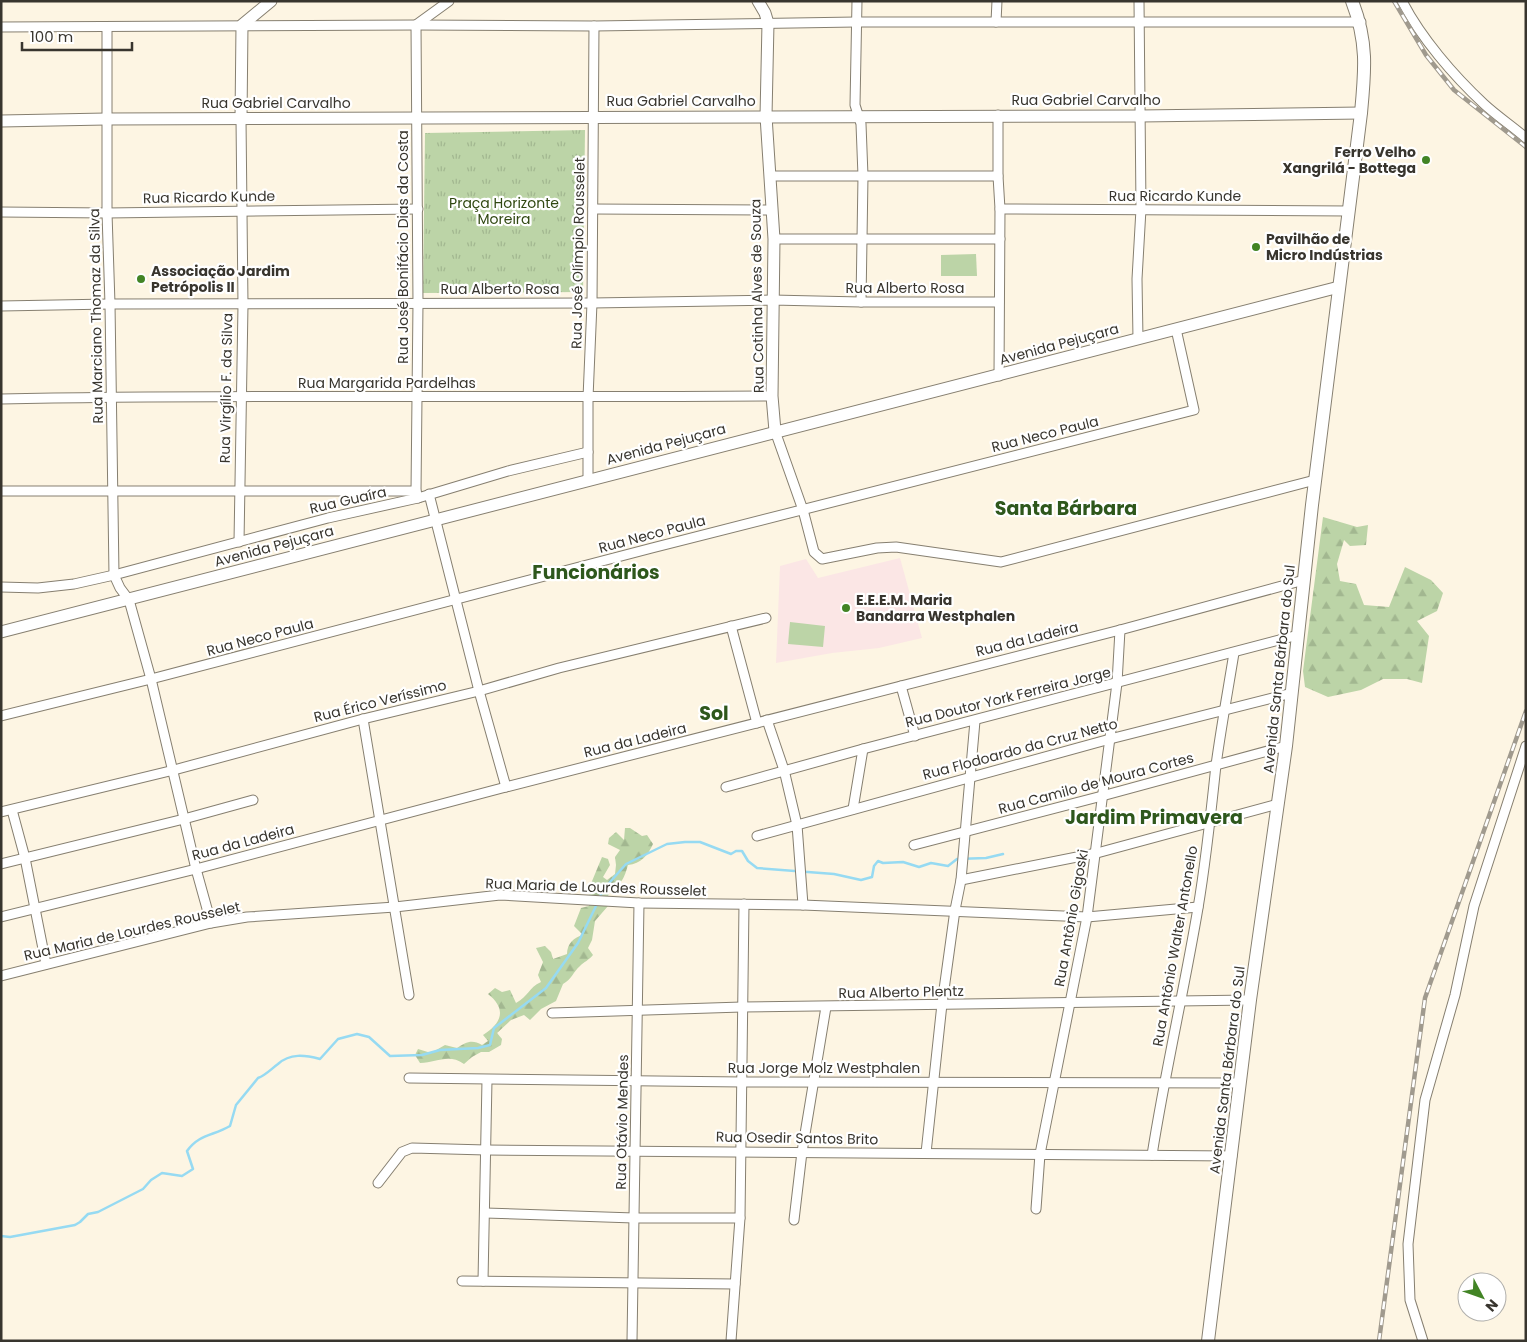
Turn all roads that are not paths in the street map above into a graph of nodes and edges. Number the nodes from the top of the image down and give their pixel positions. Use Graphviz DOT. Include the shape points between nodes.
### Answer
graph roads {
  1 [pos="271,1"];
  2 [pos="449,1"];
  3 [pos="758,1"];
  4 [pos="857,1"];
  5 [pos="996,1"];
  6 [pos="1139,1"];
  7 [pos="1352,1"];
  8 [pos="1402,1"];
  9 [pos="856,22"];
  10 [pos="996,22"];
  11 [pos="1139,22"];
  12 [pos="1360,22"];
  13 [pos="768,23"];
  14 [pos="416,25"];
  15 [pos="242,26"];
  16 [pos="594,26"];
  17 [pos="1,27"];
  18 [pos="107,27"];
  19 [pos="1362,113"];
  20 [pos="858,115"];
  21 [pos="998,115"];
  22 [pos="593,116"];
  23 [pos="766,116"];
  24 [pos="1140,116"];
  25 [pos="416,117"];
  26 [pos="106,119"];
  27 [pos="241,119"];
  28 [pos="1,120"];
  29 [pos="1526,138"];
  30 [pos="770,176"];
  31 [pos="863,176"];
  32 [pos="998,176"];
  33 [pos="418,209"];
  34 [pos="593,209"];
  35 [pos="1000,209"];
  36 [pos="1141,209"];
  37 [pos="242,210"];
  38 [pos="772,210"];
  39 [pos="1349,211"];
  40 [pos="1,212"];
  41 [pos="107,213"];
  42 [pos="774,239"];
  43 [pos="863,239"];
  44 [pos="1000,239"];
  45 [pos="1340,287"];
  46 [pos="772,300"];
  47 [pos="861,302"];
  48 [pos="999,302"];
  49 [pos="418,303"];
  50 [pos="592,303"];
  51 [pos="110,304"];
  52 [pos="243,305"];
  53 [pos="1,306"];
  54 [pos="1176,329"];
  55 [pos="1138,339"];
  56 [pos="999,376"];
  57 [pos="772,396"];
  58 [pos="111,397"];
  59 [pos="242,397"];
  60 [pos="417,397"];
  61 [pos="588,398"];
  62 [pos="1,399"];
  63 [pos="775,431"];
  64 [pos="588,452"];
  65 [pos="588,480"];
  66 [pos="1315,480"];
  67 [pos="113,491"];
  68 [pos="239,491"];
  69 [pos="1,492"];
  70 [pos="417,494"];
  71 [pos="429,494"];
  72 [pos="803,510"];
  73 [pos="436,520"];
  74 [pos="239,542"];
  75 [pos="114,576"];
  76 [pos="1304,580"];
  77 [pos="1,588"];
  78 [pos="129,600"];
  79 [pos="456,600"];
  80 [pos="766,618"];
  81 [pos="731,626"];
  82 [pos="1120,630"];
  83 [pos="1,632"];
  84 [pos="1298,635"];
  85 [pos="1234,653"];
  86 [pos="151,679"];
  87 [pos="1117,683"];
  88 [pos="902,686"];
  89 [pos="479,691"];
  90 [pos="1292,694"];
  91 [pos="1224,709"];
  92 [pos="1,716"];
  93 [pos="363,719"];
  94 [pos="767,720"];
  95 [pos="975,721"];
  96 [pos="757,723"];
  97 [pos="915,736"];
  98 [pos="1110,739"];
  99 [pos="1286,746"];
  100 [pos="1526,746"];
  101 [pos="863,749"];
  102 [pos="1216,765"];
  103 [pos="174,770"];
  104 [pos="784,770"];
  105 [pos="971,777"];
  106 [pos="506,787"];
  107 [pos="726,787"];
  108 [pos="1102,796"];
  109 [pos="253,800"];
  110 [pos="1278,804"];
  111 [pos="853,808"];
  112 [pos="12,810"];
  113 [pos="1,812"];
  114 [pos="184,819"];
  115 [pos="380,821"];
  116 [pos="1211,821"];
  117 [pos="797,825"];
  118 [pos="964,832"];
  119 [pos="756,836"];
  120 [pos="914,845"];
  121 [pos="1097,853"];
  122 [pos="25,858"];
  123 [pos="1,864"];
  124 [pos="196,869"];
  125 [pos="961,880"];
  126 [pos="639,903"];
  127 [pos="744,904"];
  128 [pos="803,905"];
  129 [pos="394,907"];
  130 [pos="1198,907"];
  131 [pos="36,909"];
  132 [pos="955,910"];
  133 [pos="1,917"];
  134 [pos="1087,917"];
  135 [pos="212,923"];
  136 [pos="46,964"];
  137 [pos="1,976"];
  138 [pos="409,995"];
  139 [pos="1250,1000"];
  140 [pos="1181,1001"];
  141 [pos="942,1004"];
  142 [pos="1070,1004"];
  143 [pos="742,1007"];
  144 [pos="826,1007"];
  145 [pos="637,1011"];
  146 [pos="552,1012"];
  147 [pos="409,1078"];
  148 [pos="487,1080"];
  149 [pos="636,1081"];
  150 [pos="814,1081"];
  151 [pos="934,1081"];
  152 [pos="742,1082"];
  153 [pos="1055,1083"];
  154 [pos="1239,1083"];
  155 [pos="1163,1084"];
  156 [pos="486,1150"];
  157 [pos="635,1150"];
  158 [pos="741,1151"];
  159 [pos="802,1152"];
  160 [pos="926,1153"];
  161 [pos="1040,1154"];
  162 [pos="1152,1154"];
  163 [pos="1232,1156"];
  164 [pos="378,1184"];
  165 [pos="1036,1209"];
  166 [pos="485,1213"];
  167 [pos="634,1218"];
  168 [pos="740,1218"];
  169 [pos="794,1220"];
  170 [pos="462,1281"];
  171 [pos="483,1281"];
  172 [pos="633,1283"];
  173 [pos="735,1284"];
  174 [pos="632,1341"];
  175 [pos="731,1341"];
  176 [pos="1208,1341"];
  177 [pos="1423,1341"];
  1 -- 15 [label="street"];
  2 -- 14 [label="street"];
  3 -- 13 [label="street"];
  4 -- 9 [label="street"];
  5 -- 10 [label="street"];
  6 -- 11 [label="street"];
  7 -- 12 [label="main road, Avenida Santa Bárbara do Sul"];
  8 -- 29 [label="street" via="1423,33 1462,80 1484,104"];
  9 -- 10 [label="street"];
  9 -- 13 [label="street"];
  9 -- 20 [label="street" via="855,105"];
  10 -- 11 [label="street"];
  11 -- 12 [label="street"];
  11 -- 24 [label="street"];
  12 -- 19 [label="main road, Avenida Santa Bárbara do Sul" via="1366,60"];
  13 -- 16 [label="street"];
  13 -- 23 [label="street, Rua Cotinha Alves de Souza"];
  14 -- 15 [label="street"];
  14 -- 16 [label="street"];
  14 -- 25 [label="street, Rua José Bonifácio Dias da Costa"];
  15 -- 18 [label="street"];
  15 -- 27 [label="street, Rua Virgílio F. da Silva"];
  16 -- 22 [label="street, Rua José Olímpio Rousselet"];
  17 -- 18 [label="street"];
  18 -- 26 [label="street, Rua Marciano Thomaz da Silva"];
  19 -- 24 [label="street, Rua Gabriel Carvalho"];
  19 -- 39 [label="main road, Avenida Santa Bárbara do Sul"];
  20 -- 21 [label="street, Rua Gabriel Carvalho"];
  20 -- 23 [label="street, Rua Gabriel Carvalho"];
  20 -- 31 [label="street"];
  21 -- 24 [label="street, Rua Gabriel Carvalho"];
  21 -- 32 [label="street"];
  22 -- 23 [label="street, Rua Gabriel Carvalho"];
  22 -- 25 [label="street, Rua Gabriel Carvalho"];
  22 -- 34 [label="street, Rua José Olímpio Rousselet"];
  23 -- 30 [label="street, Rua Cotinha Alves de Souza"];
  24 -- 36 [label="street"];
  25 -- 27 [label="street, Rua Gabriel Carvalho"];
  25 -- 33 [label="street, Rua José Bonifácio Dias da Costa"];
  26 -- 27 [label="street, Rua Gabriel Carvalho"];
  26 -- 28 [label="street, Rua Gabriel Carvalho"];
  26 -- 41 [label="street, Rua Marciano Thomaz da Silva"];
  27 -- 37 [label="street, Rua Virgílio F. da Silva"];
  30 -- 31 [label="street"];
  30 -- 38 [label="street, Rua Cotinha Alves de Souza"];
  31 -- 32 [label="street"];
  31 -- 43 [label="street"];
  32 -- 35 [label="street"];
  33 -- 37 [label="street, Rua Ricardo Kunde"];
  33 -- 49 [label="street, Rua José Bonifácio Dias da Costa"];
  34 -- 38 [label="street"];
  34 -- 50 [label="street, Rua José Olímpio Rousselet"];
  35 -- 36 [label="street, Rua Ricardo Kunde"];
  35 -- 44 [label="street"];
  36 -- 39 [label="street, Rua Ricardo Kunde"];
  36 -- 55 [label="street"];
  37 -- 41 [label="street, Rua Ricardo Kunde"];
  37 -- 52 [label="street, Rua Virgílio F. da Silva"];
  38 -- 42 [label="street, Rua Cotinha Alves de Souza"];
  39 -- 45 [label="main road, Avenida Santa Bárbara do Sul"];
  40 -- 41 [label="street, Rua Ricardo Kunde"];
  41 -- 51 [label="street, Rua Marciano Thomaz da Silva"];
  42 -- 43 [label="street"];
  42 -- 46 [label="street, Rua Cotinha Alves de Souza"];
  43 -- 44 [label="street"];
  43 -- 47 [label="street"];
  44 -- 48 [label="street"];
  45 -- 54 [label="street, Avenida Pejuçara"];
  45 -- 66 [label="main road, Avenida Santa Bárbara do Sul"];
  46 -- 47 [label="street, Rua Alberto Rosa"];
  46 -- 50 [label="street, Rua Alberto Rosa"];
  46 -- 57 [label="street, Rua Cotinha Alves de Souza"];
  47 -- 48 [label="street, Rua Alberto Rosa"];
  48 -- 56 [label="street"];
  49 -- 50 [label="street, Rua Alberto Rosa"];
  49 -- 52 [label="street, Rua Alberto Rosa"];
  49 -- 60 [label="street, Rua José Bonifácio Dias da Costa"];
  50 -- 61 [label="street, Rua José Olímpio Rousselet"];
  51 -- 52 [label="street, Rua Alberto Rosa"];
  51 -- 53 [label="street, Rua Alberto Rosa"];
  51 -- 58 [label="street, Rua Marciano Thomaz da Silva"];
  52 -- 59 [label="street, Rua Virgílio F. da Silva"];
  54 -- 55 [label="street, Avenida Pejuçara"];
  54 -- 72 [label="street, Rua Neco Paula" via="1194,410"];
  55 -- 56 [label="street, Avenida Pejuçara"];
  56 -- 63 [label="street, Avenida Pejuçara"];
  57 -- 61 [label="street, Rua Margarida Pardelhas"];
  57 -- 63 [label="street, Rua Cotinha Alves de Souza"];
  58 -- 59 [label="street, Rua Margarida Pardelhas"];
  58 -- 62 [label="street, Rua Margarida Pardelhas"];
  58 -- 67 [label="street, Rua Marciano Thomaz da Silva"];
  59 -- 60 [label="street, Rua Margarida Pardelhas"];
  59 -- 68 [label="street, Rua Virgílio F. da Silva"];
  60 -- 61 [label="street, Rua Margarida Pardelhas"];
  60 -- 70 [label="street, Rua José Bonifácio Dias da Costa"];
  61 -- 64 [label="street, Rua José Olímpio Rousselet"];
  63 -- 65 [label="street, Avenida Pejuçara"];
  63 -- 72 [label="street, Rua Cotinha Alves de Souza"];
  64 -- 65 [label="street, Rua José Olímpio Rousselet"];
  64 -- 71 [label="street, Rua Guaíra"];
  65 -- 73 [label="street, Avenida Pejuçara"];
  66 -- 72 [label="street, Rua Cotinha Alves de Souza" via="1001,562 896,547 822,559 814,552"];
  66 -- 76 [label="main road, Avenida Santa Bárbara do Sul"];
  67 -- 68 [label="street"];
  67 -- 69 [label="street"];
  67 -- 75 [label="street, Rua Marciano Thomaz da Silva"];
  68 -- 70 [label="street"];
  68 -- 74 [label="street, Rua Virgílio F. da Silva"];
  70 -- 71 [label="street, Rua Guaíra"];
  70 -- 74 [label="street, Rua Guaíra"];
  71 -- 73 [label="street"];
  72 -- 79 [label="street, Rua Neco Paula"];
  73 -- 78 [label="street, Avenida Pejuçara"];
  73 -- 79 [label="street"];
  74 -- 75 [label="street, Rua Guaíra"];
  75 -- 77 [label="street, Rua Guaíra" via="38,588"];
  75 -- 78 [label="street"];
  76 -- 82 [label="street, Rua da Ladeira"];
  76 -- 84 [label="main road, Avenida Santa Bárbara do Sul"];
  78 -- 83 [label="street, Avenida Pejuçara"];
  78 -- 86 [label="street"];
  79 -- 86 [label="street, Rua Neco Paula"];
  79 -- 89 [label="street"];
  80 -- 81 [label="street, Rua Érico Veríssimo"];
  81 -- 89 [label="street, Rua Érico Veríssimo"];
  81 -- 96 [label="street"];
  82 -- 87 [label="street, Rua Antônio Gigoski"];
  82 -- 88 [label="street, Rua da Ladeira"];
  84 -- 85 [label="street, Rua Doutor York Ferreira Jorge"];
  84 -- 90 [label="main road, Avenida Santa Bárbara do Sul"];
  85 -- 87 [label="street, Rua Doutor York Ferreira Jorge"];
  85 -- 91 [label="street, Rua Antônio Walter Antonello"];
  86 -- 92 [label="street, Rua Neco Paula"];
  86 -- 103 [label="street"];
  87 -- 95 [label="street, Rua Doutor York Ferreira Jorge"];
  87 -- 98 [label="street, Rua Antônio Gigoski"];
  88 -- 94 [label="street, Rua da Ladeira"];
  88 -- 97 [label="street"];
  89 -- 93 [label="street, Rua Érico Veríssimo"];
  89 -- 106 [label="street"];
  90 -- 91 [label="street, Rua Flodoardo da Cruz Netto"];
  90 -- 99 [label="main road, Avenida Santa Bárbara do Sul"];
  91 -- 98 [label="street, Rua Flodoardo da Cruz Netto"];
  91 -- 102 [label="street, Rua Antônio Walter Antonello"];
  93 -- 103 [label="street, Rua Érico Veríssimo"];
  93 -- 115 [label="street"];
  94 -- 96 [label="street, Rua da Ladeira"];
  94 -- 104 [label="street"];
  95 -- 97 [label="street, Rua Doutor York Ferreira Jorge"];
  95 -- 105 [label="street"];
  96 -- 106 [label="street, Rua da Ladeira"];
  97 -- 101 [label="street, Rua Doutor York Ferreira Jorge"];
  98 -- 105 [label="street, Rua Flodoardo da Cruz Netto"];
  98 -- 108 [label="street, Rua Antônio Gigoski"];
  99 -- 102 [label="street, Rua Camilo de Moura Cortes"];
  99 -- 110 [label="main road, Avenida Santa Bárbara do Sul"];
  100 -- 177 [label="street" via="1474,906 1455,995 1425,1100 1408,1244 1410,1300"];
  101 -- 104 [label="street, Rua Doutor York Ferreira Jorge"];
  101 -- 111 [label="street"];
  102 -- 108 [label="street, Rua Camilo de Moura Cortes"];
  102 -- 116 [label="street, Rua Antônio Walter Antonello"];
  103 -- 112 [label="street, Rua Érico Veríssimo"];
  103 -- 114 [label="street"];
  104 -- 107 [label="street, Rua Doutor York Ferreira Jorge"];
  104 -- 117 [label="street"];
  105 -- 111 [label="street, Rua Flodoardo da Cruz Netto"];
  105 -- 118 [label="street"];
  106 -- 115 [label="street, Rua da Ladeira"];
  108 -- 118 [label="street, Rua Camilo de Moura Cortes"];
  108 -- 121 [label="street, Rua Antônio Gigoski"];
  109 -- 114 [label="street"];
  110 -- 116 [label="street"];
  110 -- 139 [label="main road, Avenida Santa Bárbara do Sul"];
  111 -- 117 [label="street, Rua Flodoardo da Cruz Netto"];
  112 -- 113 [label="street, Rua Érico Veríssimo"];
  112 -- 122 [label="street"];
  114 -- 122 [label="street"];
  114 -- 124 [label="street"];
  115 -- 124 [label="street, Rua da Ladeira"];
  115 -- 129 [label="street"];
  116 -- 121 [label="street"];
  116 -- 130 [label="street, Rua Antônio Walter Antonello"];
  117 -- 119 [label="street, Rua Flodoardo da Cruz Netto"];
  117 -- 128 [label="street"];
  118 -- 120 [label="street, Rua Camilo de Moura Cortes"];
  118 -- 125 [label="street"];
  121 -- 125 [label="street"];
  121 -- 134 [label="street, Rua Antônio Gigoski"];
  122 -- 123 [label="street"];
  122 -- 131 [label="street"];
  124 -- 131 [label="street, Rua da Ladeira"];
  124 -- 135 [label="street"];
  125 -- 132 [label="street"];
  126 -- 127 [label="street, Rua Maria de Lourdes Rousselet"];
  126 -- 129 [label="street, Rua Maria de Lourdes Rousselet" via="500,895"];
  126 -- 145 [label="street, Rua Otávio Mendes"];
  127 -- 128 [label="street, Rua Maria de Lourdes Rousselet"];
  127 -- 143 [label="street"];
  128 -- 132 [label="street, Rua Maria de Lourdes Rousselet"];
  129 -- 135 [label="street, Rua Maria de Lourdes Rousselet" via="247,917"];
  129 -- 138 [label="street"];
  130 -- 134 [label="street, Rua Maria de Lourdes Rousselet"];
  130 -- 140 [label="street, Rua Antônio Walter Antonello"];
  131 -- 133 [label="street, Rua da Ladeira"];
  131 -- 136 [label="street"];
  132 -- 134 [label="street, Rua Maria de Lourdes Rousselet"];
  132 -- 141 [label="street"];
  134 -- 142 [label="street, Rua Antônio Gigoski"];
  135 -- 136 [label="street, Rua Maria de Lourdes Rousselet"];
  136 -- 137 [label="street, Rua Maria de Lourdes Rousselet"];
  139 -- 140 [label="street, Rua Alberto Plentz"];
  139 -- 154 [label="main road, Avenida Santa Bárbara do Sul"];
  140 -- 142 [label="street, Rua Alberto Plentz"];
  140 -- 155 [label="street, Rua Antônio Walter Antonello"];
  141 -- 142 [label="street, Rua Alberto Plentz"];
  141 -- 144 [label="street, Rua Alberto Plentz"];
  141 -- 151 [label="street"];
  142 -- 153 [label="street, Rua Antônio Gigoski"];
  143 -- 144 [label="street, Rua Alberto Plentz"];
  143 -- 145 [label="street, Rua Alberto Plentz"];
  143 -- 152 [label="street"];
  144 -- 150 [label="street"];
  145 -- 146 [label="street, Rua Alberto Plentz"];
  145 -- 149 [label="street, Rua Otávio Mendes"];
  147 -- 148 [label="street, Rua Jorge Molz Westphalen"];
  148 -- 149 [label="street, Rua Jorge Molz Westphalen"];
  148 -- 156 [label="street"];
  149 -- 152 [label="street, Rua Jorge Molz Westphalen"];
  149 -- 157 [label="street, Rua Otávio Mendes"];
  150 -- 151 [label="street, Rua Jorge Molz Westphalen"];
  150 -- 152 [label="street, Rua Jorge Molz Westphalen"];
  150 -- 159 [label="street"];
  151 -- 153 [label="street, Rua Jorge Molz Westphalen"];
  151 -- 160 [label="street"];
  152 -- 158 [label="street"];
  153 -- 155 [label="street, Rua Jorge Molz Westphalen"];
  153 -- 161 [label="street, Rua Antônio Gigoski"];
  154 -- 155 [label="street, Rua Jorge Molz Westphalen"];
  154 -- 163 [label="main road, Avenida Santa Bárbara do Sul"];
  155 -- 162 [label="street, Rua Antônio Walter Antonello"];
  156 -- 157 [label="street, Rua Osedir Santos Brito"];
  156 -- 164 [label="street, Rua Osedir Santos Brito" via="412,1148 402,1152"];
  156 -- 166 [label="street"];
  157 -- 158 [label="street, Rua Osedir Santos Brito"];
  157 -- 167 [label="street, Rua Otávio Mendes"];
  158 -- 159 [label="street, Rua Osedir Santos Brito"];
  158 -- 168 [label="street"];
  159 -- 160 [label="street, Rua Osedir Santos Brito"];
  159 -- 169 [label="street"];
  160 -- 161 [label="street, Rua Osedir Santos Brito"];
  161 -- 162 [label="street, Rua Osedir Santos Brito"];
  161 -- 165 [label="street, Rua Antônio Gigoski"];
  162 -- 163 [label="street, Rua Osedir Santos Brito"];
  163 -- 176 [label="main road, Avenida Santa Bárbara do Sul"];
  166 -- 167 [label="street"];
  166 -- 171 [label="street"];
  167 -- 168 [label="street"];
  167 -- 172 [label="street, Rua Otávio Mendes"];
  168 -- 173 [label="street"];
  170 -- 171 [label="street"];
  171 -- 172 [label="street"];
  172 -- 173 [label="street"];
  172 -- 174 [label="street, Rua Otávio Mendes"];
  173 -- 175 [label="street"];
}
